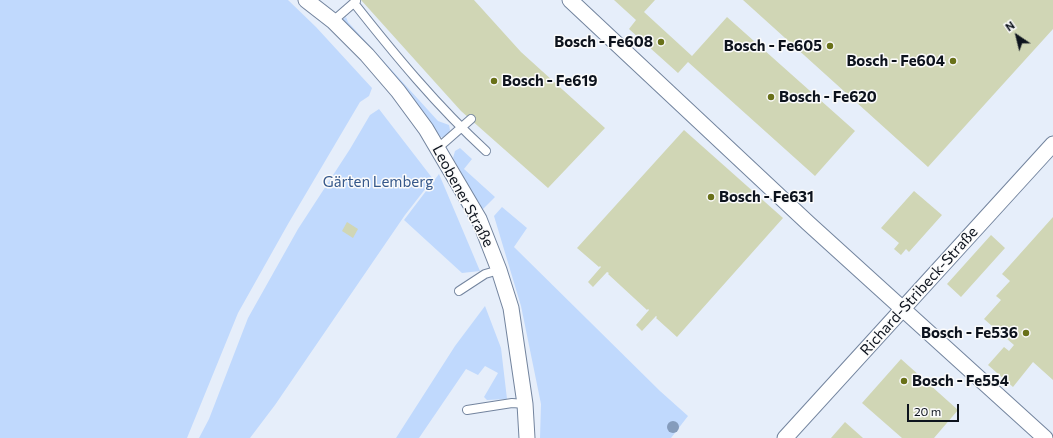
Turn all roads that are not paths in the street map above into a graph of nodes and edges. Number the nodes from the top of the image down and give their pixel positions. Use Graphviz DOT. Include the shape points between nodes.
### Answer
graph roads {
  1 [pos="306,0"];
  2 [pos="570,0"];
  3 [pos="355,2"];
  4 [pos="333,21"];
  5 [pos="471,120"];
  6 [pos="461,128"];
  7 [pos="1053,144"];
  8 [pos="438,148"];
  9 [pos="486,151"];
  10 [pos="500,270"];
  11 [pos="459,291"];
  12 [pos="902,309"];
  13 [pos="525,404"];
  14 [pos="467,410"];
  15 [pos="527,438"];
  16 [pos="785,438"];
  17 [pos="1045,438"];
  1 -- 4 [label="street, Leobener Straße"];
  2 -- 12 [label="street"];
  3 -- 4 [label="lane"];
  3 -- 6 [label="lane" via="411,74"];
  4 -- 8 [label="street, Leobener Straße" via="398,91"];
  5 -- 6 [label="lane"];
  6 -- 8 [label="lane"];
  6 -- 9 [label="lane"];
  7 -- 12 [label="street, Richard-Stribeck-Straße"];
  8 -- 10 [label="street, Leobener Straße" via="479,219"];
  10 -- 11 [label="lane" via="486,274"];
  10 -- 13 [label="street, Leobener Straße" via="511,308"];
  12 -- 16 [label="street, Richard-Stribeck-Straße"];
  12 -- 17 [label="street"];
  13 -- 14 [label="lane"];
  13 -- 15 [label="street, Leobener Straße"];
}
